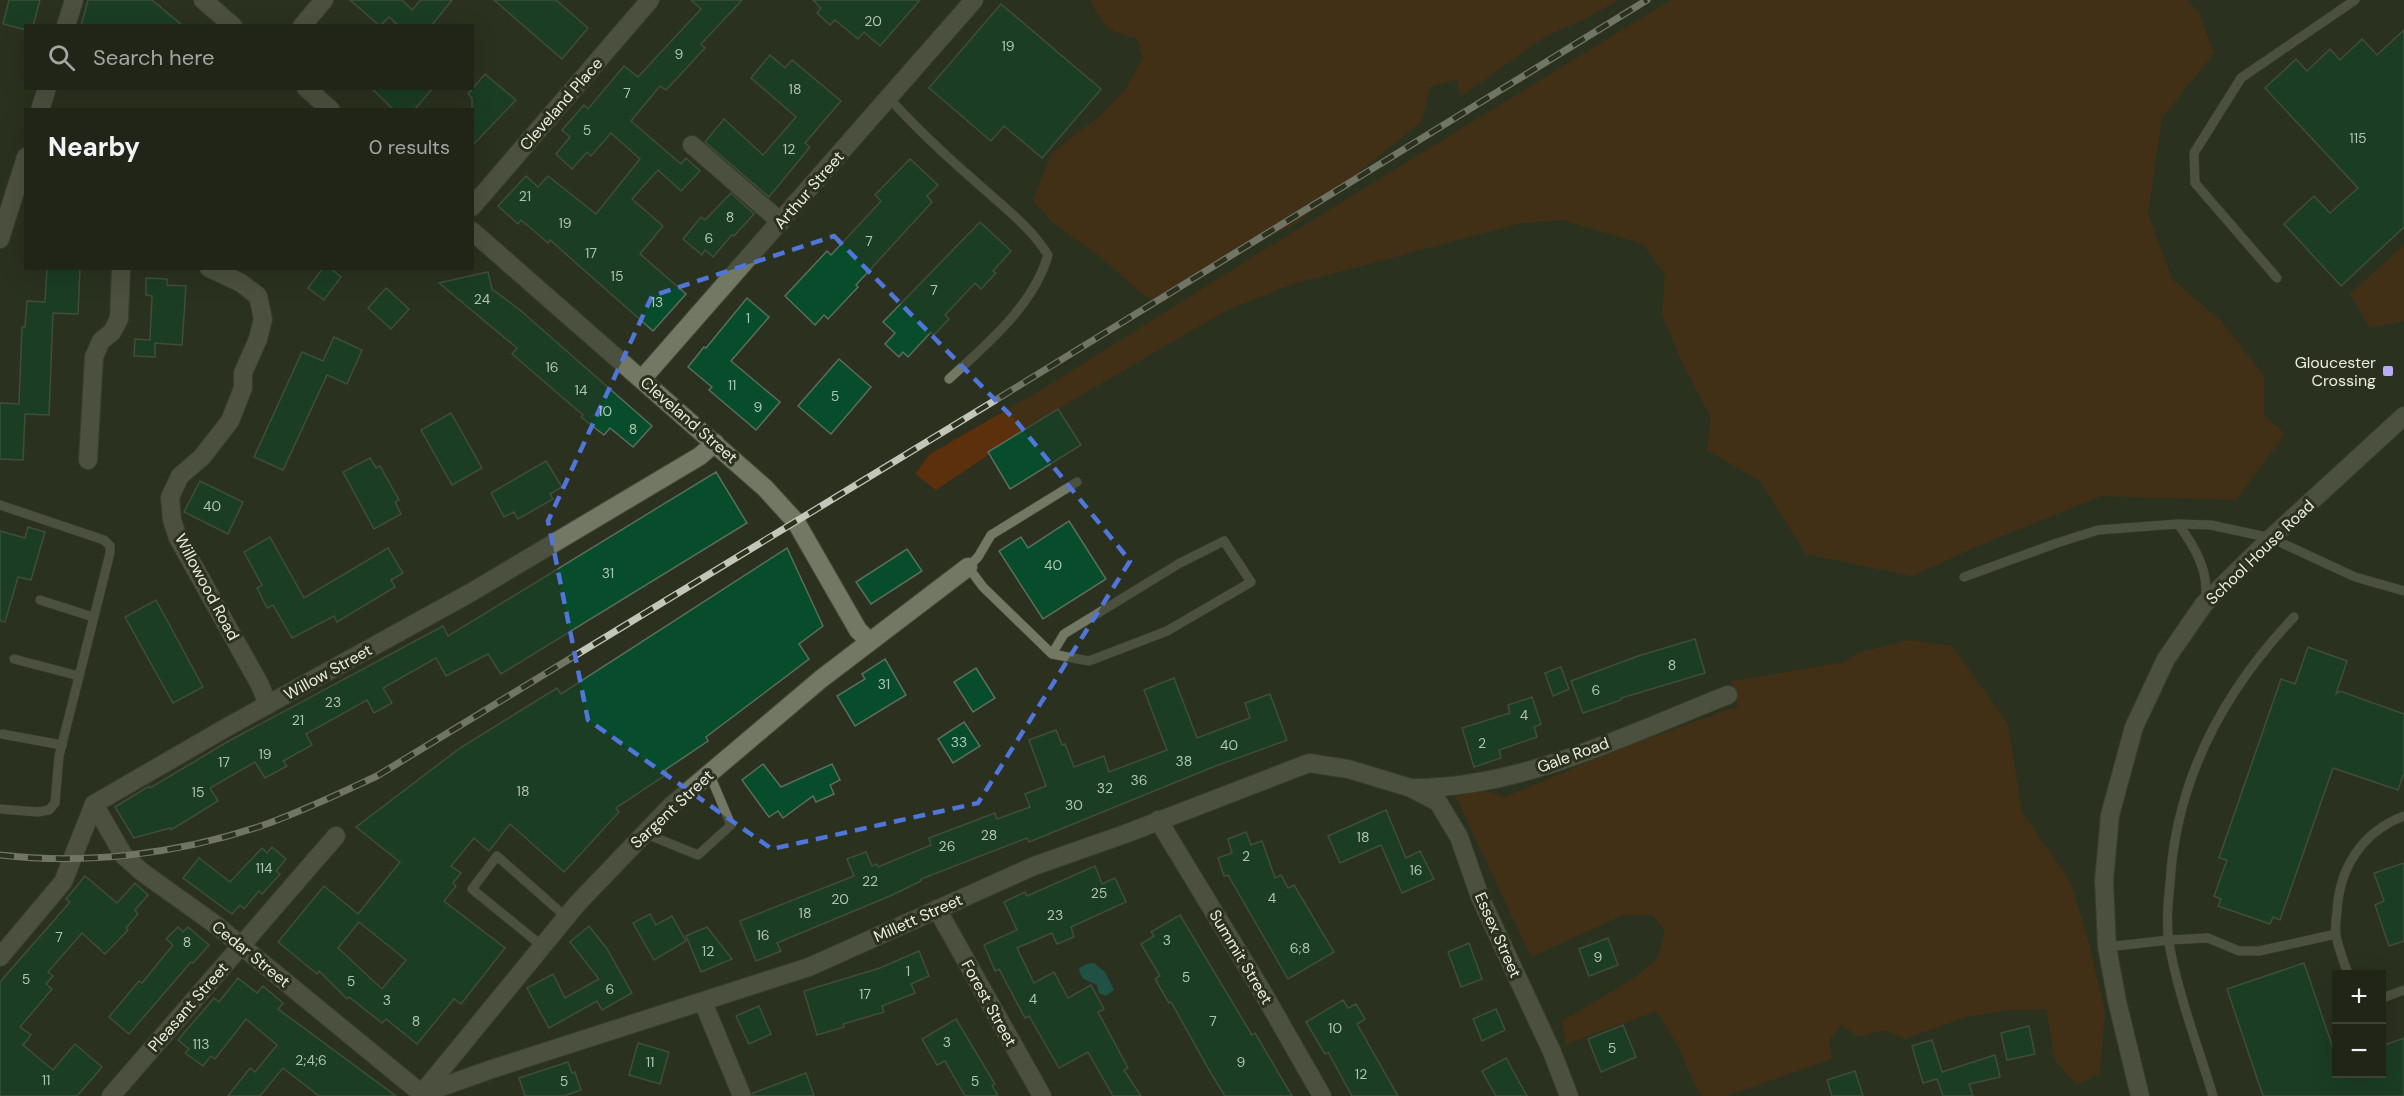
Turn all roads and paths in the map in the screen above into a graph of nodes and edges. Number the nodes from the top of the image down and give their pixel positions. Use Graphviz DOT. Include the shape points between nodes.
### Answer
graph roads {
  1 [pos="74,0"];
  2 [pos="203,0"];
  3 [pos="324,0"];
  4 [pos="650,0"];
  5 [pos="974,0"];
  6 [pos="2355,0"];
  7 [pos="67,24"];
  8 [pos="231,24"];
  9 [pos="304,24"];
  10 [pos="46,90"];
  11 [pos="308,90"];
  12 [pos="889,98"];
  13 [pos="41,108"];
  14 [pos="329,108"];
  15 [pos="692,145"];
  16 [pos="24,170"];
  17 [pos="19,201"];
  18 [pos="474,205"];
  19 [pos="781,222"];
  20 [pos="474,233"];
  21 [pos="0,239"];
  22 [pos="121,270"];
  23 [pos="213,270"];
  24 [pos="2277,278"];
  25 [pos="642,379"];
  26 [pos="949,379"];
  27 [pos="2404,416"];
  28 [pos="715,443"];
  29 [pos="88,460"];
  30 [pos="1077,482"];
  31 [pos="0,505"];
  32 [pos="2178,524"];
  33 [pos="2271,538"];
  34 [pos="968,567"];
  35 [pos="1964,577"];
  36 [pos="2404,591"];
  37 [pos="40,600"];
  38 [pos="2204,604"];
  39 [pos="93,617"];
  40 [pos="2294,617"];
  41 [pos="868,641"];
  42 [pos="1052,654"];
  43 [pos="14,659"];
  44 [pos="78,676"];
  45 [pos="1728,695"];
  46 [pos="268,705"];
  47 [pos="2,734"];
  48 [pos="62,745"];
  49 [pos="710,773"];
  50 [pos="1411,788"];
  51 [pos="94,804"];
  52 [pos="0,809"];
  53 [pos="2404,816"];
  54 [pos="1158,820"];
  55 [pos="644,833"];
  56 [pos="336,836"];
  57 [pos="936,909"];
  58 [pos="566,917"];
  59 [pos="2336,934"];
  60 [pos="2169,940"];
  61 [pos="241,945"];
  62 [pos="542,946"];
  63 [pos="2107,947"];
  64 [pos="0,957"];
  65 [pos="2347,970"];
  66 [pos="2404,990"];
  67 [pos="2386,997"];
  68 [pos="703,1002"];
  69 [pos="421,1095"];
  70 [pos="111,1096"];
  71 [pos="742,1096"];
  72 [pos="1042,1096"];
  73 [pos="1322,1096"];
  74 [pos="1569,1096"];
  75 [pos="2140,1096"];
  76 [pos="2213,1096"];
  1 -- 7 [label="street"];
  2 -- 8 [label="street"];
  3 -- 9 [label="street"];
  4 -- 18 [label="street, Cleveland Place"];
  5 -- 12 [label="street, Arthur Street"];
  6 -- 24 [label="lane" via="2241,78 2194,153 2195,183"];
  10 -- 13 [label="street"];
  11 -- 14 [label="street"];
  12 -- 19 [label="street, Arthur Street"];
  12 -- 26 [label="lane" via="1021,223 1048,255 1042,275 1010,320"];
  15 -- 19 [label="street"];
  16 -- 17 [label="street"];
  17 -- 21 [label="street"];
  19 -- 25 [label="street, Arthur Street"];
  20 -- 25 [label="street, Cleveland Street"];
  22 -- 29 [label="street" via="119,319 94,357"];
  23 -- 46 [label="street, Willowood Road" via="258,296 263,319 230,421 202,457 180,476 170,497 172,520"];
  25 -- 28 [label="street, Cleveland Street"];
  27 -- 33 [label="street, School House Road"];
  28 -- 41 [label="street, Cleveland Street" via="796,522"];
  28 -- 46 [label="street, Willow Street" via="480,587"];
  30 -- 34 [label="lane" via="991,536"];
  31 -- 39 [label="lane" via="104,540 110,546"];
  32 -- 33 [label="lane" via="2211,525"];
  32 -- 35 [label="lane" via="2098,530"];
  32 -- 38 [label="lane" via="2193,545 2205,575"];
  33 -- 36 [label="lane" via="2355,577"];
  33 -- 38 [label="street, School House Road"];
  34 -- 41 [label="street, Sargent Street"];
  34 -- 42 [label="lane" via="982,587"];
  37 -- 39 [label="lane"];
  38 -- 63 [label="street, School House Road" via="2166,659 2134,727 2109,825 2104,881"];
  39 -- 44 [label="lane"];
  40 -- 60 [label="lane" via="2248,669 2198,760 2171,866"];
  41 -- 49 [label="street, Sargent Street"];
  42 -- 42 [label="lane" via="1089,661 1167,631 1251,582 1224,541 1180,563 1064,634"];
  43 -- 44 [label="lane"];
  44 -- 48 [label="lane"];
  45 -- 50 [label="street, Gale Road" via="1520,774 1446,788"];
  46 -- 51 [label="street, Willow Street"];
  47 -- 48 [label="lane"];
  48 -- 52 [label="lane" via="55,804 38,812"];
  49 -- 55 [label="street, Sargent Street"];
  49 -- 55 [label="lane" via="731,825 698,855"];
  50 -- 54 [label="street, Millett Street" via="1348,769 1309,763"];
  50 -- 74 [label="street, Essex Street" via="1438,802 1459,837 1480,897"];
  51 -- 61 [label="street, Cedar Street" via="124,856"];
  51 -- 64 [label="street" via="63,882"];
  53 -- 59 [label="lane" via="2367,837 2349,862 2338,891"];
  54 -- 57 [label="street, Millett Street" via="1034,866"];
  54 -- 73 [label="street, Summit Street"];
  55 -- 58 [label="street, Sargent Street"];
  56 -- 61 [label="street, Pleasant Street"];
  57 -- 68 [label="street, Millett Street" via="809,967"];
  57 -- 72 [label="street, Forest Street"];
  58 -- 62 [label="street, Sargent Street"];
  58 -- 62 [label="lane" via="497,856 472,889"];
  59 -- 60 [label="lane" via="2259,951 2239,951 2208,938"];
  59 -- 65 [label="lane"];
  60 -- 63 [label="lane"];
  60 -- 76 [label="lane"];
  61 -- 69 [label="street, Cedar Street"];
  61 -- 70 [label="street, Pleasant Street"];
  62 -- 69 [label="street, Sargent Street"];
  63 -- 75 [label="street, School House Road"];
  66 -- 67 [label="lane"];
  68 -- 69 [label="street, Millett Street"];
  68 -- 71 [label="street"];
}
